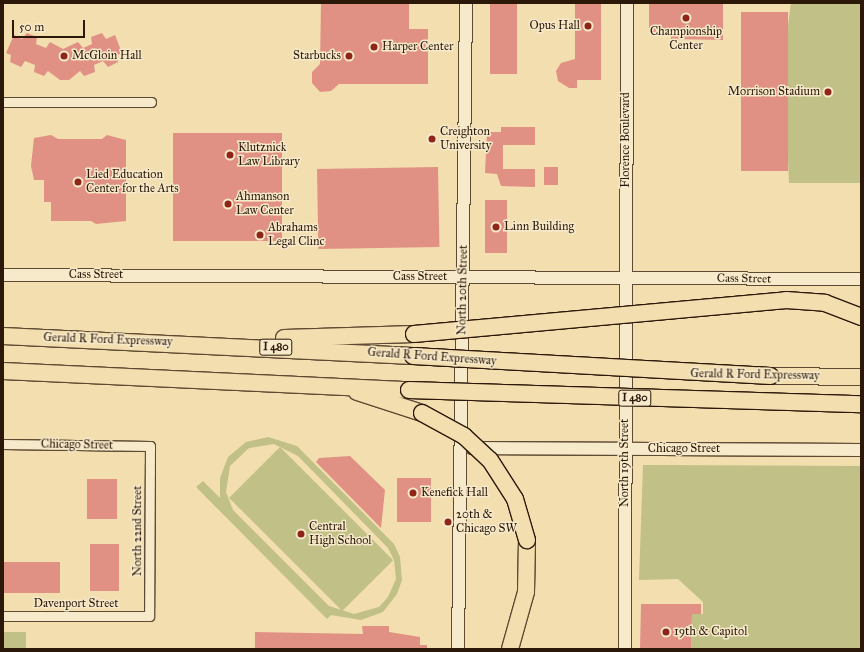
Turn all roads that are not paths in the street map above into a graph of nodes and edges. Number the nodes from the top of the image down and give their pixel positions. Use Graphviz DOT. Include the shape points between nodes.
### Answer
graph roads {
  1 [pos="466,3"];
  2 [pos="626,3"];
  3 [pos="3,102"];
  4 [pos="151,102"];
  5 [pos="3,275"];
  6 [pos="463,277"];
  7 [pos="626,278"];
  8 [pos="861,279"];
  9 [pos="861,317"];
  10 [pos="3,336"];
  11 [pos="139,341"];
  12 [pos="3,371"];
  13 [pos="861,377"];
  14 [pos="347,388"];
  15 [pos="861,404"];
  16 [pos="3,444"];
  17 [pos="150,446"];
  18 [pos="459,447"];
  19 [pos="625,449"];
  20 [pos="861,450"];
  21 [pos="3,616"];
  22 [pos="149,616"];
  23 [pos="458,649"];
  24 [pos="510,649"];
  25 [pos="625,649"];
  1 -- 6 [label="main road, North 20th Street"];
  2 -- 7 [label="main road, Florence Boulevard"];
  3 -- 4 [label="street"];
  5 -- 6 [label="main road, Cass Street"];
  6 -- 7 [label="main road, Cass Street"];
  6 -- 18 [label="main road, North 20th Street"];
  7 -- 8 [label="main road, Cass Street"];
  7 -- 19 [label="main road, North 19th Street"];
  9 -- 11 [label="highway, bridge" via="825,302 786,300 414,334"];
  10 -- 11 [label="highway, Gerald R Ford Expressway / I 480"];
  11 -- 13 [label="highway, Gerald R Ford Expressway / I 480, bridge" via="700,374"];
  12 -- 14 [label="highway, I 480"];
  14 -- 15 [label="highway, I 480, bridge"];
  14 -- 24 [label="highway, bridge" via="440,421 475,445 495,466 516,503 527,540 528,573 524,603"];
  16 -- 17 [label="street, Chicago Street"];
  17 -- 22 [label="street, North 22nd Street"];
  18 -- 19 [label="main road, Chicago Street"];
  18 -- 23 [label="main road, North 20th Street"];
  19 -- 20 [label="main road, Chicago Street"];
  19 -- 25 [label="main road, North 19th Street"];
  21 -- 22 [label="street, Davenport Street"];
}
